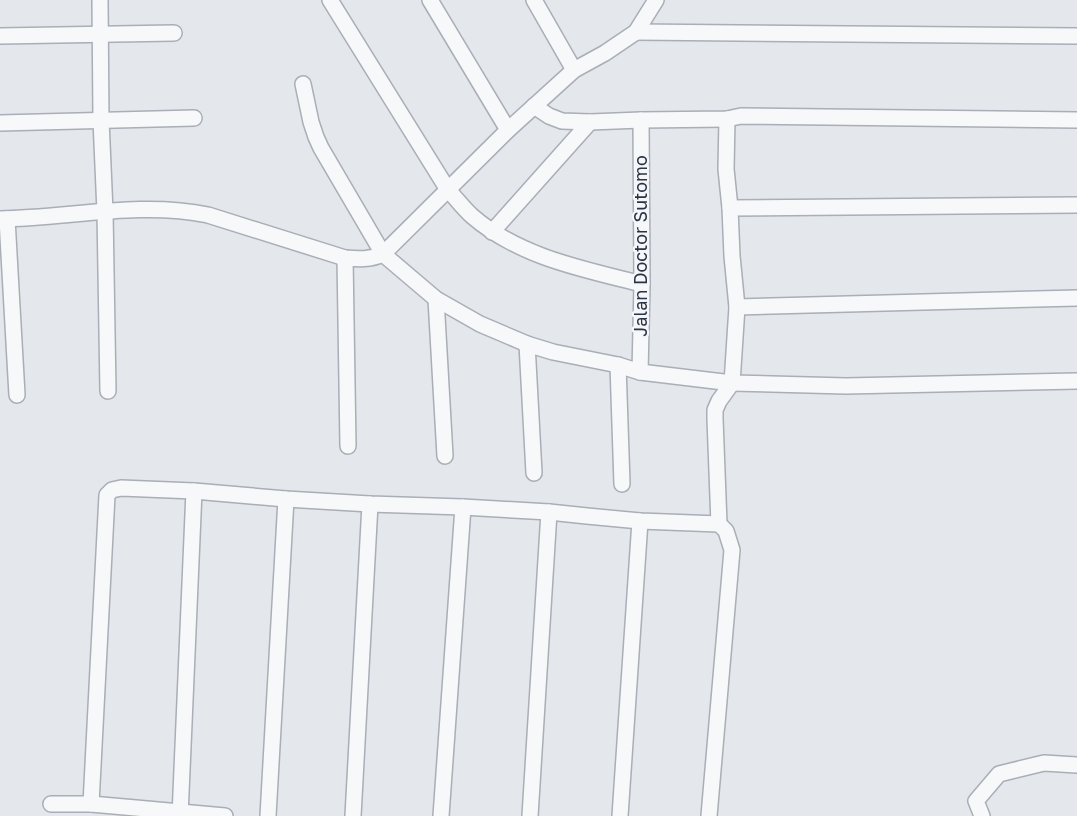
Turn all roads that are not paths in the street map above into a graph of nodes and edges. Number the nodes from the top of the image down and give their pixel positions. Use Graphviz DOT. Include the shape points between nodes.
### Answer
graph roads {
  1 [pos="100,0"];
  2 [pos="330,0"];
  3 [pos="430,0"];
  4 [pos="534,0"];
  5 [pos="650,3"];
  6 [pos="636,32"];
  7 [pos="174,33"];
  8 [pos="100,35"];
  9 [pos="0,36"];
  10 [pos="1077,36"];
  11 [pos="574,70"];
  12 [pos="303,84"];
  13 [pos="534,106"];
  14 [pos="194,118"];
  15 [pos="727,119"];
  16 [pos="101,120"];
  17 [pos="641,120"];
  18 [pos="1077,120"];
  19 [pos="590,122"];
  20 [pos="0,123"];
  21 [pos="508,130"];
  22 [pos="448,190"];
  23 [pos="1077,206"];
  24 [pos="730,208"];
  25 [pos="105,212"];
  26 [pos="4,219"];
  27 [pos="492,232"];
  28 [pos="383,254"];
  29 [pos="345,258"];
  30 [pos="642,284"];
  31 [pos="1077,298"];
  32 [pos="436,300"];
  33 [pos="737,307"];
  34 [pos="526,344"];
  35 [pos="618,365"];
  36 [pos="640,372"];
  37 [pos="1077,381"];
  38 [pos="732,383"];
  39 [pos="108,391"];
  40 [pos="17,395"];
  41 [pos="348,446"];
  42 [pos="445,456"];
  43 [pos="534,472"];
  44 [pos="622,484"];
  45 [pos="194,491"];
  46 [pos="286,499"];
  47 [pos="370,504"];
  48 [pos="463,506"];
  49 [pos="549,512"];
  50 [pos="640,521"];
  51 [pos="719,524"];
  52 [pos="1077,766"];
  53 [pos="51,804"];
  54 [pos="91,804"];
  55 [pos="180,814"];
  56 [pos="225,816"];
  57 [pos="268,816"];
  58 [pos="353,816"];
  59 [pos="441,816"];
  60 [pos="530,816"];
  61 [pos="620,816"];
  62 [pos="709,816"];
  63 [pos="982,816"];
  1 -- 8 [label="street"];
  2 -- 22 [label="street"];
  3 -- 21 [label="street"];
  4 -- 11 [label="street"];
  5 -- 6 [label="street"];
  6 -- 10 [label="street"];
  6 -- 11 [label="street"];
  7 -- 8 [label="street"];
  8 -- 9 [label="street"];
  8 -- 16 [label="street"];
  11 -- 13 [label="street"];
  12 -- 28 [label="street" via="321,148"];
  13 -- 19 [label="street" via="562,121"];
  13 -- 21 [label="street"];
  14 -- 16 [label="street"];
  15 -- 17 [label="street"];
  15 -- 18 [label="street" via="741,116"];
  15 -- 24 [label="street" via="726,169"];
  16 -- 20 [label="street"];
  16 -- 25 [label="street"];
  17 -- 19 [label="street"];
  17 -- 30 [label="street, Jalan Doctor Sutomo"];
  19 -- 27 [label="street"];
  21 -- 22 [label="street"];
  22 -- 27 [label="street"];
  22 -- 28 [label="street"];
  23 -- 24 [label="street"];
  24 -- 33 [label="street"];
  25 -- 26 [label="street"];
  25 -- 29 [label="street" via="169,210 198,213"];
  25 -- 39 [label="street"];
  26 -- 40 [label="street"];
  27 -- 30 [label="street" via="563,264"];
  28 -- 29 [label="street" via="376,258"];
  28 -- 32 [label="street"];
  29 -- 41 [label="street"];
  30 -- 36 [label="street, Jalan Doctor Sutomo"];
  31 -- 33 [label="street"];
  32 -- 34 [label="street"];
  32 -- 42 [label="street"];
  33 -- 38 [label="street"];
  34 -- 35 [label="street"];
  34 -- 43 [label="street"];
  35 -- 36 [label="street"];
  35 -- 44 [label="street"];
  36 -- 38 [label="street"];
  37 -- 38 [label="street" via="846,386"];
  38 -- 51 [label="street" via="715,410"];
  45 -- 46 [label="street"];
  45 -- 54 [label="street" via="121,488 107,495"];
  45 -- 55 [label="street"];
  46 -- 47 [label="street"];
  46 -- 57 [label="street"];
  47 -- 48 [label="street"];
  47 -- 58 [label="street"];
  48 -- 49 [label="street"];
  48 -- 59 [label="street"];
  49 -- 50 [label="street"];
  49 -- 60 [label="street"];
  50 -- 51 [label="street"];
  50 -- 61 [label="street"];
  51 -- 62 [label="street" via="726,531 732,550"];
  52 -- 63 [label="street" via="1044,763 999,774 976,801"];
  53 -- 54 [label="street"];
  54 -- 55 [label="street"];
  55 -- 56 [label="street"];
}
